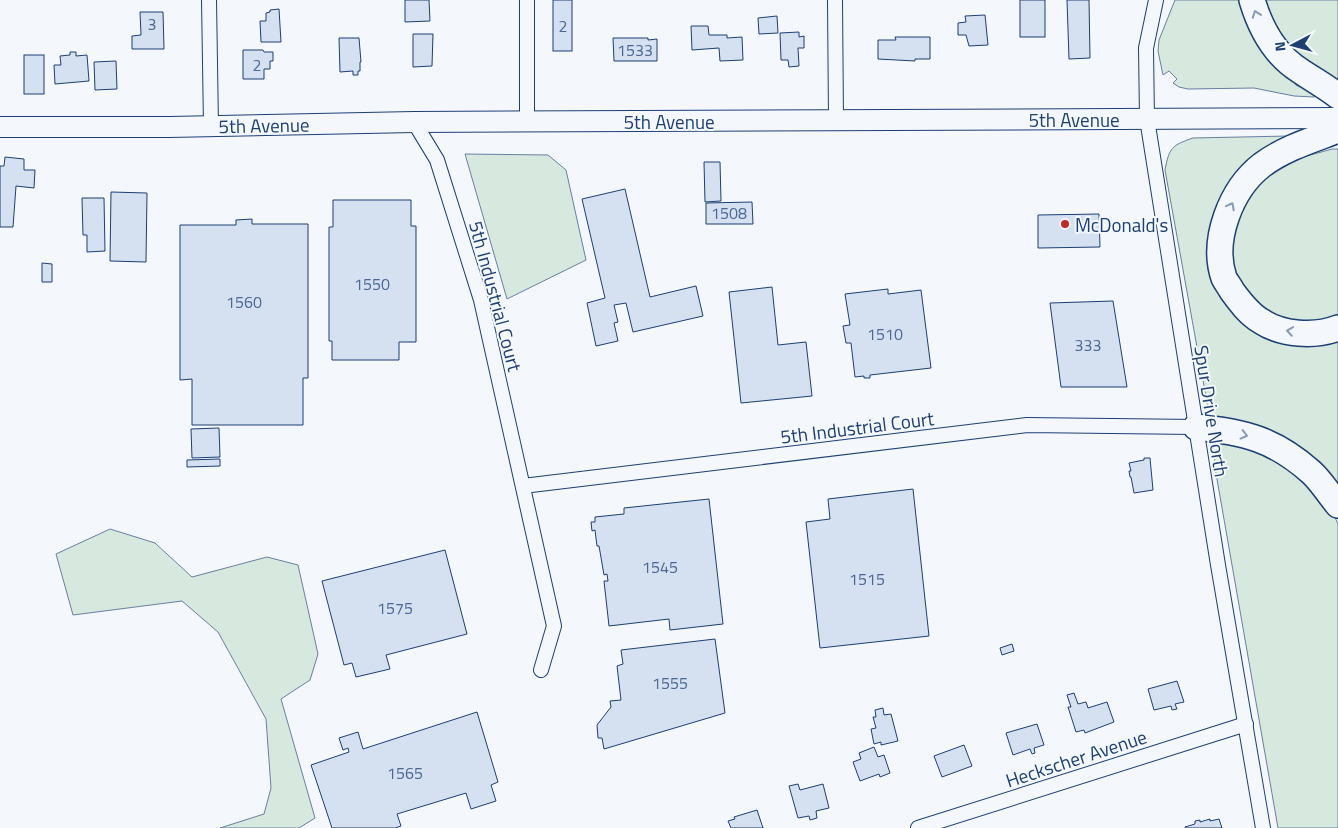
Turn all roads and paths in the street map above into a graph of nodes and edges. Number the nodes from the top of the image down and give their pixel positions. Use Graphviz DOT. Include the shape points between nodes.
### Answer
graph roads {
  1 [pos="209,0"];
  2 [pos="527,0"];
  3 [pos="835,0"];
  4 [pos="1156,0"];
  5 [pos="1252,0"];
  6 [pos="1338,96"];
  7 [pos="1338,118"];
  8 [pos="836,119"];
  9 [pos="1147,119"];
  10 [pos="414,122"];
  11 [pos="528,122"];
  12 [pos="211,126"];
  13 [pos="0,127"];
  14 [pos="1338,130"];
  15 [pos="1338,328"];
  16 [pos="1196,427"];
  17 [pos="523,486"];
  18 [pos="1338,505"];
  19 [pos="541,670"];
  20 [pos="1246,724"];
  21 [pos="918,828"];
  22 [pos="1263,828"];
  1 -- 12 [label="street"];
  2 -- 11 [label="street"];
  3 -- 8 [label="street"];
  4 -- 9 [label="street, Spur Drive North" via="1146,48"];
  6 -- 5 [label="highway, one-way" via="1297,69 1274,48"];
  7 -- 9 [label="main road, 5th Avenue"];
  8 -- 9 [label="main road, 5th Avenue"];
  8 -- 11 [label="main road, 5th Avenue"];
  9 -- 16 [label="street, Spur Drive North"];
  10 -- 11 [label="main road, 5th Avenue"];
  10 -- 12 [label="main road, 5th Avenue"];
  10 -- 17 [label="street, 5th Industrial Court" via="437,160 481,300"];
  12 -- 13 [label="main road, 5th Avenue"];
  15 -- 14 [label="highway, one-way" via="1308,334 1284,331 1261,322 1240,303 1224,278 1219,246 1226,215 1240,188 1262,166 1288,150"];
  16 -- 17 [label="street, 5th Industrial Court" via="1028,425"];
  16 -- 18 [label="highway, one-way" via="1225,430 1283,450 1312,474"];
  16 -- 20 [label="street, Spur Drive North"];
  17 -- 19 [label="street, 5th Industrial Court" via="554,626"];
  20 -- 21 [label="street, Heckscher Avenue"];
  20 -- 22 [label="street, Spur Drive North"];
}
